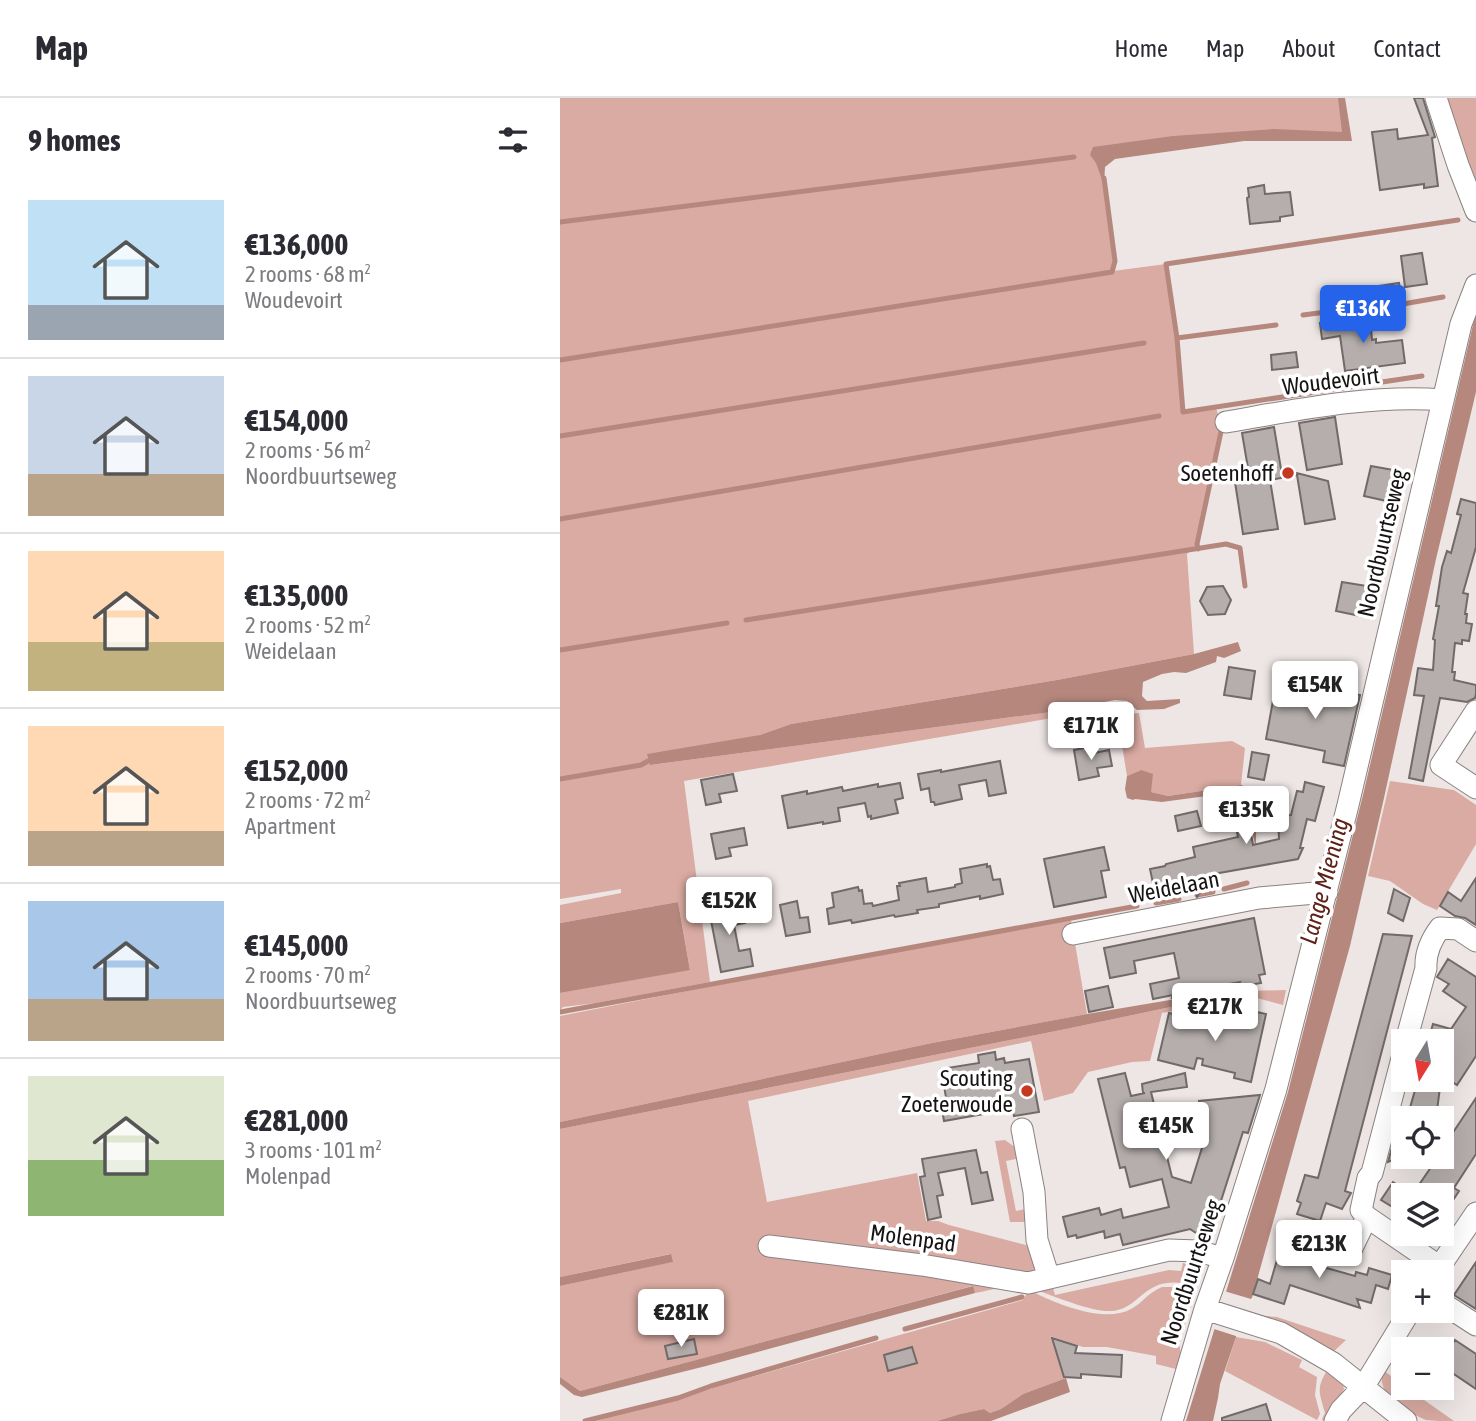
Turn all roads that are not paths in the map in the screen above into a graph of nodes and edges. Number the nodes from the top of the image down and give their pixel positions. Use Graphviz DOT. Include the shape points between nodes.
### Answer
graph roads {
  1 [pos="1436,98"];
  2 [pos="1476,211"];
  3 [pos="1476,285"];
  4 [pos="1443,400"];
  5 [pos="1226,422"];
  6 [pos="1476,711"];
  7 [pos="1476,788"];
  8 [pos="1327,891"];
  9 [pos="1073,934"];
  10 [pos="1476,941"];
  11 [pos="1409,1029"];
  12 [pos="1393,1092"];
  13 [pos="1022,1129"];
  14 [pos="1476,1213"];
  15 [pos="1367,1217"];
  16 [pos="1311,1237"];
  17 [pos="769,1247"];
  18 [pos="1223,1258"];
  19 [pos="1425,1260"];
  20 [pos="1445,1260"];
  21 [pos="1049,1278"];
  22 [pos="1209,1310"];
  23 [pos="1454,1311"];
  24 [pos="1403,1323"];
  25 [pos="1476,1325"];
  26 [pos="1364,1387"];
  27 [pos="1172,1421"];
  28 [pos="1335,1421"];
  29 [pos="1406,1421"];
  1 -- 2 [label="street"];
  3 -- 4 [label="street, Noordbuurtseweg" via="1461,324"];
  4 -- 5 [label="street, Woudevoirt" via="1333,404"];
  4 -- 8 [label="street, Noordbuurtseweg"];
  6 -- 7 [label="street" via="1441,765"];
  8 -- 9 [label="street, Weidelaan" via="1259,898"];
  8 -- 18 [label="street, Noordbuurtseweg" via="1276,1088"];
  10 -- 11 [label="street" via="1458,929 1440,928 1431,940"];
  12 -- 15 [label="street" via="1363,1199 1361,1210"];
  13 -- 21 [label="street" via="1037,1240"];
  14 -- 20 [label="street"];
  15 -- 16 [label="street" via="1352,1248"];
  15 -- 19 [label="street"];
  17 -- 21 [label="street, Molenpad" via="1028,1283"];
  18 -- 21 [label="street, Molenpad" via="1169,1250"];
  18 -- 22 [label="street, Noordbuurtseweg"];
  22 -- 26 [label="street" via="1281,1333"];
  22 -- 27 [label="street, Noordbuurtseweg"];
  23 -- 25 [label="street"];
  24 -- 26 [label="street"];
  26 -- 28 [label="street"];
  26 -- 29 [label="street"];
}
